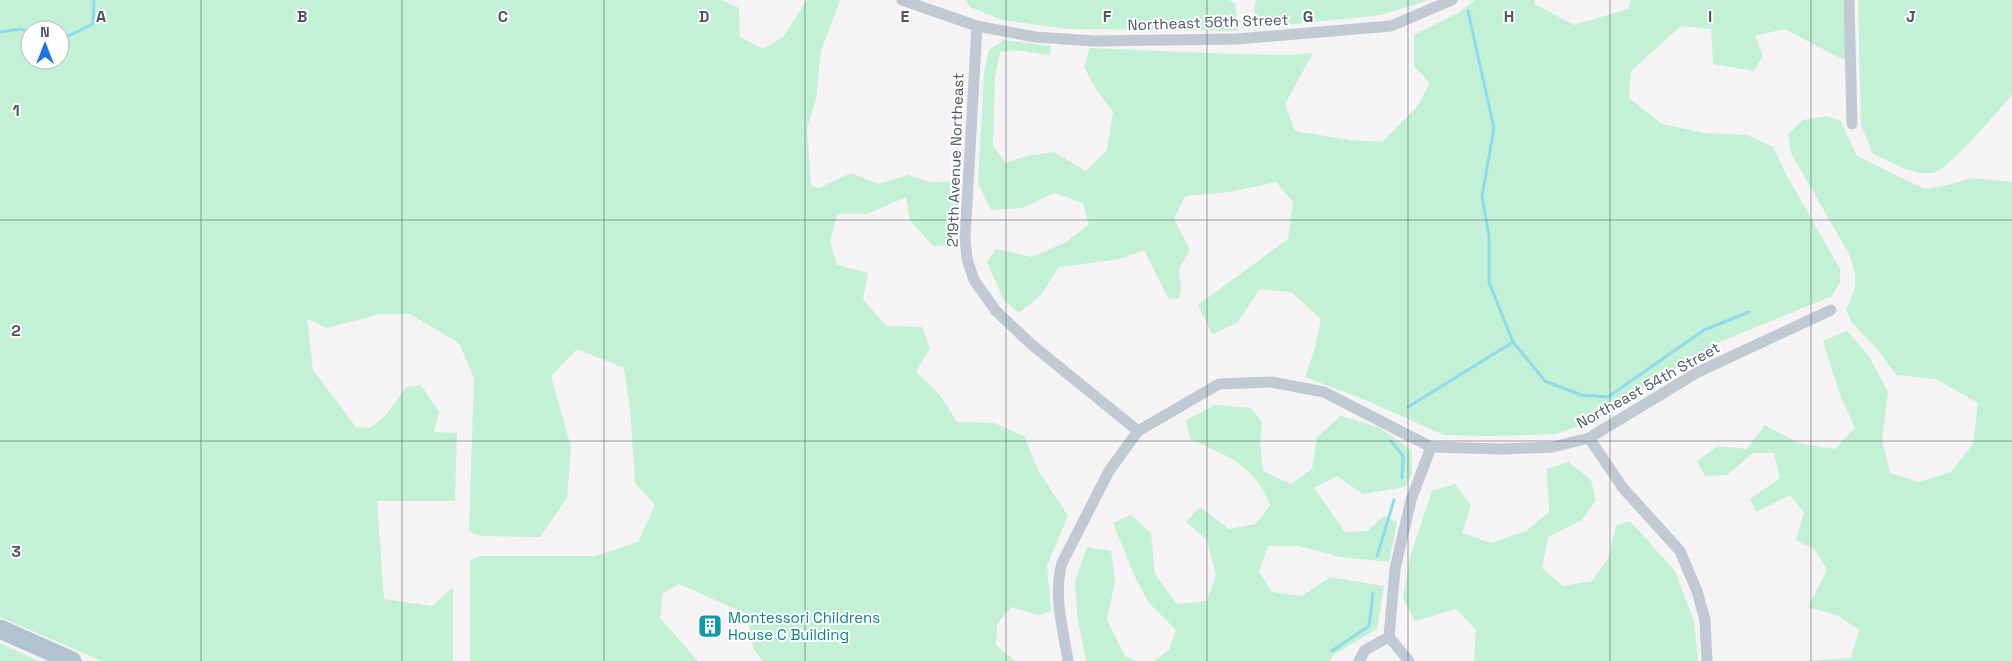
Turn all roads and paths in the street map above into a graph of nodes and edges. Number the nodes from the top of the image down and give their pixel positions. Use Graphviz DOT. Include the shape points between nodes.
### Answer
graph roads {
  1 [pos="1452,0"];
  2 [pos="1849,0"];
  3 [pos="904,1"];
  4 [pos="977,26"];
  5 [pos="1852,124"];
  6 [pos="1831,310"];
  7 [pos="1138,431"];
  8 [pos="1589,438"];
  9 [pos="1431,447"];
  10 [pos="0,629"];
  11 [pos="1388,636"];
  12 [pos="72,661"];
  13 [pos="1068,661"];
  14 [pos="1359,661"];
  15 [pos="1409,661"];
  16 [pos="1707,661"];
  1 -- 4 [label="street, Northeast 56th Street" via="1391,26 1236,39 1075,41"];
  2 -- 5 [label="street"];
  3 -- 4 [label="street, Northeast 56th Street"];
  4 -- 7 [label="street, 219th Avenue Northeast" via="965,238 974,280 996,311 1031,344"];
  6 -- 8 [label="street, Northeast 54th Street" via="1698,372"];
  7 -- 9 [label="street, Northeast 54th Street" via="1219,384 1271,382 1324,392"];
  7 -- 13 [label="street" via="1109,471 1062,563 1058,593"];
  8 -- 9 [label="street, Northeast 54th Street" via="1553,447"];
  8 -- 16 [label="street" via="1623,488 1680,551 1700,601"];
  9 -- 11 [label="street" via="1411,500 1395,569"];
  10 -- 12 [label="main road"];
  11 -- 14 [label="street" via="1365,650"];
  11 -- 15 [label="street"];
}
